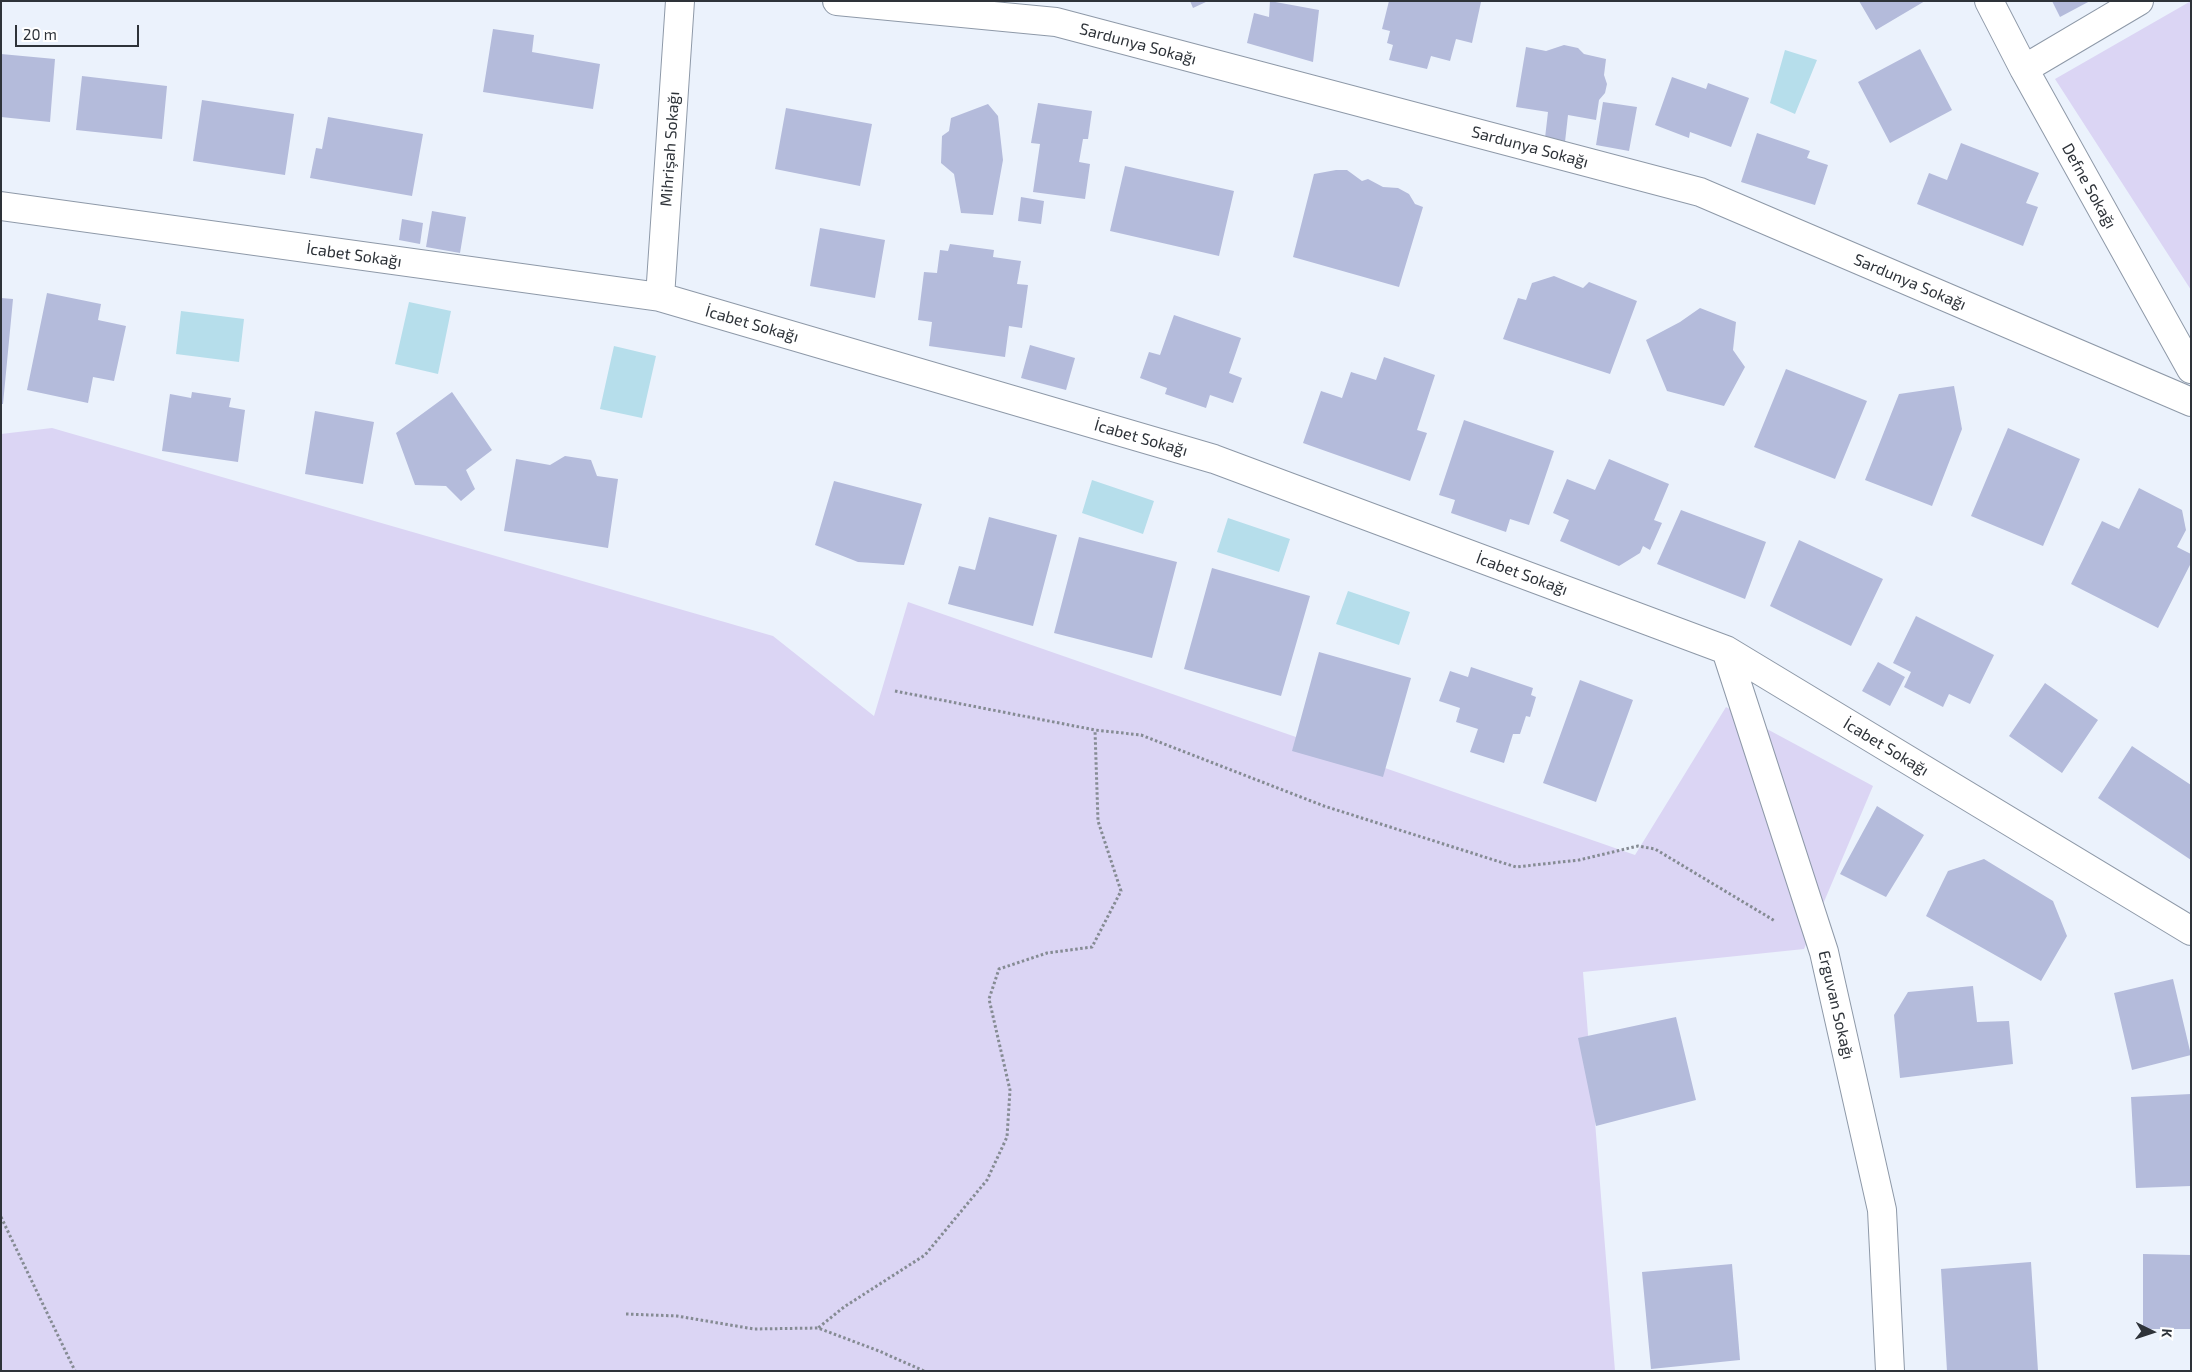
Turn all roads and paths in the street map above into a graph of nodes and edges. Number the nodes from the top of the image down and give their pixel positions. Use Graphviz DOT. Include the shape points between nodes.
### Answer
graph roads {
  1 [pos="680,1"];
  2 [pos="837,1"];
  3 [pos="1989,1"];
  4 [pos="2139,1"];
  5 [pos="2024,69"];
  6 [pos="1,206"];
  7 [pos="660,297"];
  8 [pos="2191,369"];
  9 [pos="2191,402"];
  10 [pos="1726,650"];
  11 [pos="895,691"];
  12 [pos="1095,730"];
  13 [pos="2191,932"];
  14 [pos="1824,952"];
  15 [pos="1,1217"];
  16 [pos="626,1314"];
  17 [pos="818,1328"];
  18 [pos="75,1371"];
  19 [pos="924,1371"];
  20 [pos="1890,1371"];
  1 -- 7 [label="street, Mihrişah Sokağı"];
  2 -- 9 [label="street, Sardunya Sokağı" via="1056,22 1700,192"];
  3 -- 5 [label="street, Defne Sokağı"];
  4 -- 5 [label="street"];
  5 -- 8 [label="street, Defne Sokağı"];
  6 -- 7 [label="street, İcabet Sokağı"];
  7 -- 10 [label="street, İcabet Sokağı" via="1214,459"];
  10 -- 13 [label="street, İcabet Sokağı"];
  10 -- 14 [label="street, Erguvan Sokağı"];
  11 -- 12 [label="path"];
  12 -- 14 [label="path" via="1141,735 1324,806 1516,867 1579,860 1638,846 1655,849"];
  12 -- 17 [label="path" via="1098,821 1121,891 1092,947 1048,952 999,969 989,999 1010,1090 1007,1137 987,1180 925,1254"];
  14 -- 20 [label="street, Erguvan Sokağı" via="1882,1210"];
  15 -- 18 [label="path"];
  16 -- 17 [label="path" via="677,1316 754,1330"];
  17 -- 19 [label="path"];
}
